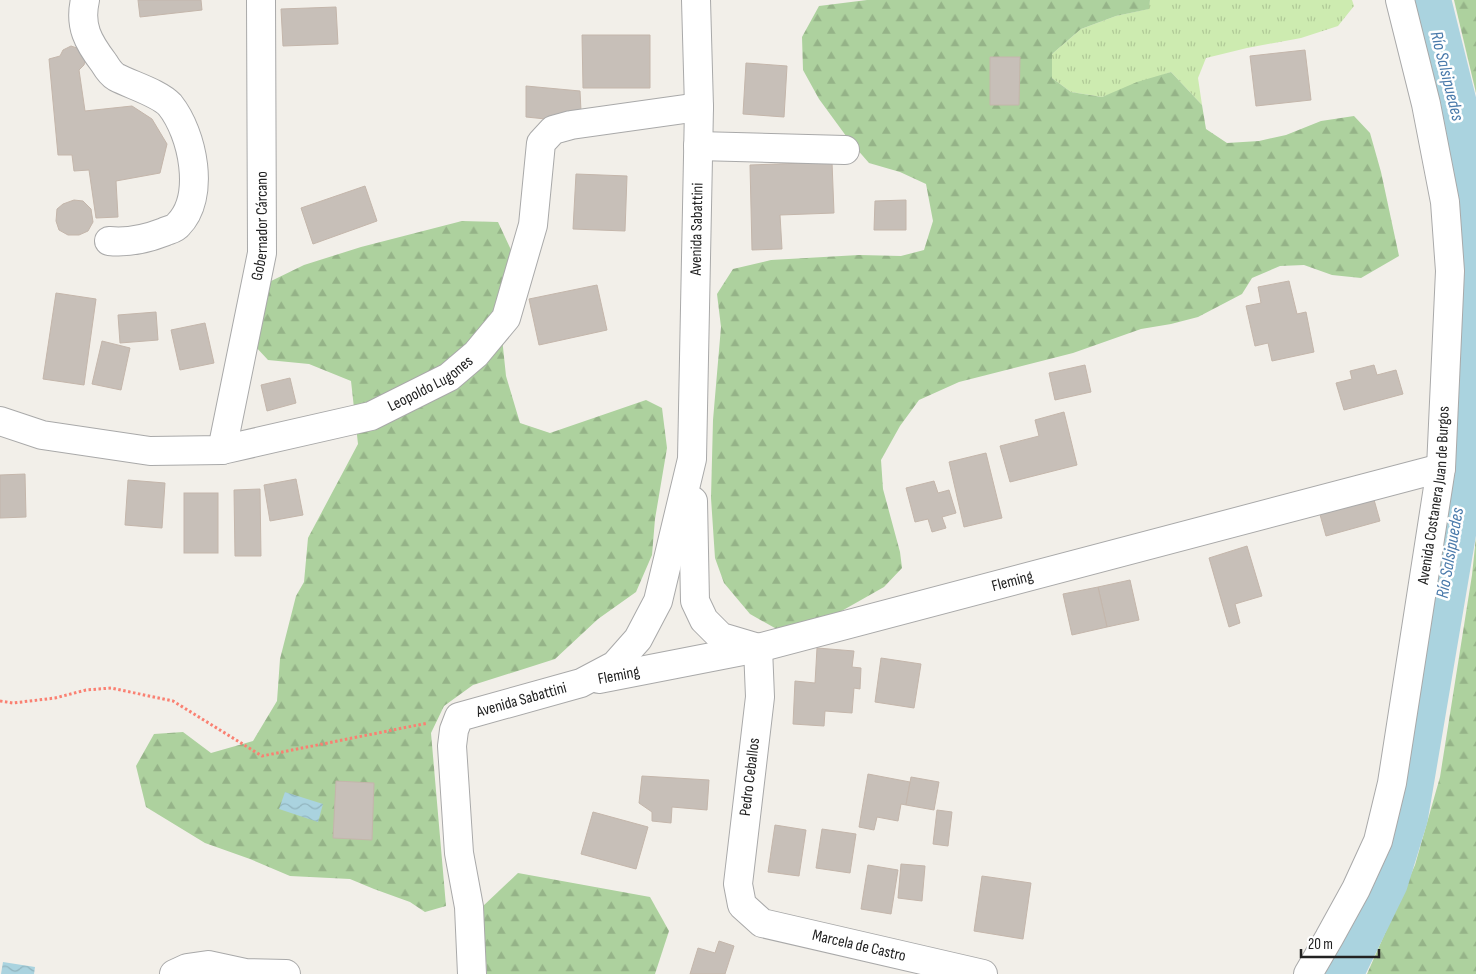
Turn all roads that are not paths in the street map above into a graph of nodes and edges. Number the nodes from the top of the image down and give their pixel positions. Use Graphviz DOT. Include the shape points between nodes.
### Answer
graph roads {
  1 [pos="84,0"];
  2 [pos="261,0"];
  3 [pos="696,0"];
  4 [pos="1400,0"];
  5 [pos="699,107"];
  6 [pos="698,146"];
  7 [pos="845,150"];
  8 [pos="109,241"];
  9 [pos="0,421"];
  10 [pos="222,450"];
  11 [pos="692,459"];
  12 [pos="1441,468"];
  13 [pos="758,648"];
  14 [pos="581,683"];
  15 [pos="742,905"];
  16 [pos="218,971"];
  17 [pos="174,974"];
  18 [pos="286,974"];
  19 [pos="472,974"];
  20 [pos="983,974"];
  21 [pos="1308,974"];
  1 -- 8 [label="street" via="84,30 93,48 114,76 169,104 184,127 194,162 192,204 177,227 150,237"];
  2 -- 10 [label="street, Gobernador Cárcano" via="262,253"];
  3 -- 5 [label="street, Avenida Sabattini"];
  4 -- 12 [label="street, Avenida Costanera Juan de Burgos" via="1426,104 1445,202 1450,271"];
  5 -- 6 [label="street, Avenida Sabattini"];
  5 -- 10 [label="street, Leopoldo Lugones" via="571,125 553,130 547,136 541,143 534,226 506,318 476,354 449,377 371,416"];
  6 -- 7 [label="street"];
  6 -- 11 [label="street, Avenida Sabattini"];
  9 -- 10 [label="street, Leopoldo Lugones" via="42,435 150,451"];
  11 -- 13 [label="street, Avenida Sabattini" via="695,601 704,620 721,638"];
  11 -- 14 [label="street, Avenida Sabattini" via="658,601 638,639 615,665"];
  12 -- 13 [label="street, Fleming"];
  12 -- 21 [label="street, Avenida Costanera Juan de Burgos" via="1392,783 1378,840 1356,889"];
  13 -- 14 [label="street, Fleming"];
  13 -- 15 [label="street, Pedro Ceballos" via="760,697 738,884"];
  14 -- 19 [label="street, Avenida Sabattini" via="459,717 454,730 452,746 460,853 469,907"];
  15 -- 20 [label="street, Marcela de Castro" via="762,923"];
  16 -- 17 [label="street" via="208,965"];
  16 -- 18 [label="street"];
}
